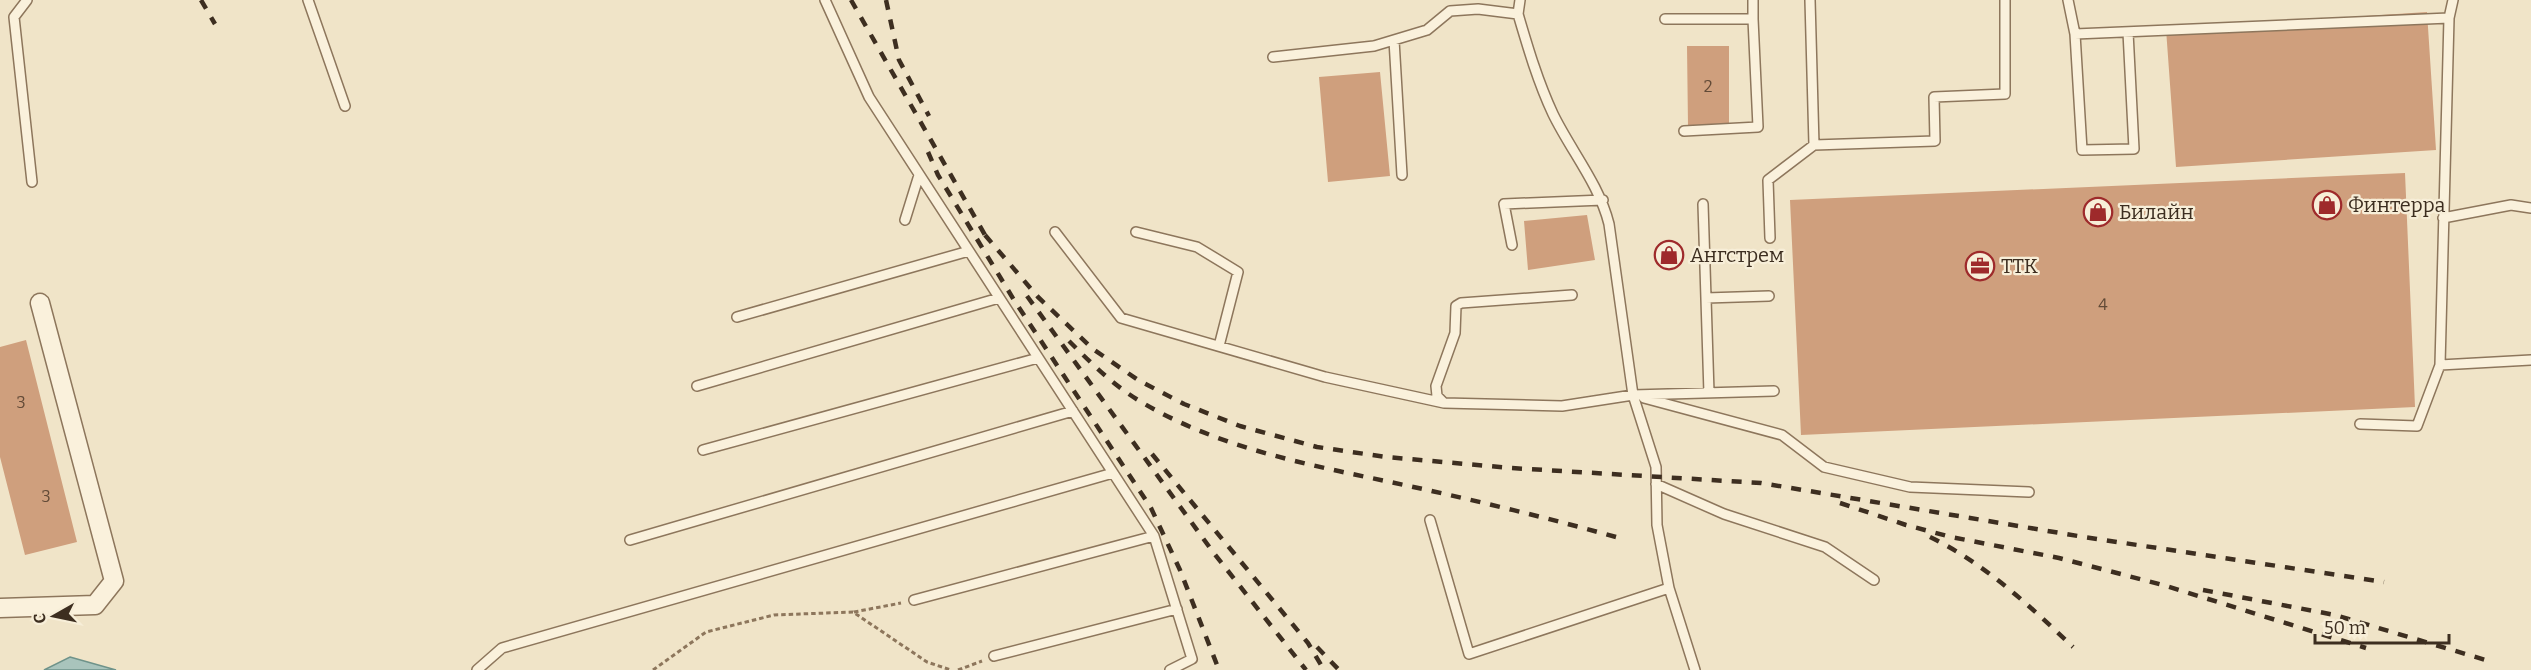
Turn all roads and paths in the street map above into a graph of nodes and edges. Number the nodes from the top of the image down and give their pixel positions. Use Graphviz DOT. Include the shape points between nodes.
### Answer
graph roads {
  1 [pos="27,0"];
  2 [pos="308,0"];
  3 [pos="825,0"];
  4 [pos="1520,0"];
  5 [pos="1753,0"];
  6 [pos="1810,0"];
  7 [pos="2005,0"];
  8 [pos="2068,0"];
  9 [pos="2453,0"];
  10 [pos="1518,14"];
  11 [pos="1753,18"];
  12 [pos="2449,18"];
  13 [pos="1665,19"];
  14 [pos="2128,32"];
  15 [pos="2075,34"];
  16 [pos="1394,40"];
  17 [pos="1273,57"];
  18 [pos="345,106"];
  19 [pos="1684,131"];
  20 [pos="1814,145"];
  21 [pos="1402,175"];
  22 [pos="919,176"];
  23 [pos="32,182"];
  24 [pos="1603,200"];
  25 [pos="1703,204"];
  26 [pos="2531,208"];
  27 [pos="2443,218"];
  28 [pos="905,220"];
  29 [pos="1055,232"];
  30 [pos="1136,232"];
  31 [pos="1770,238"];
  32 [pos="1512,245"];
  33 [pos="969,251"];
  34 [pos="1572,295"];
  35 [pos="1769,296"];
  36 [pos="999,298"];
  37 [pos="1706,298"];
  38 [pos="40,303"];
  39 [pos="737,316"];
  40 [pos="1219,346"];
  41 [pos="1038,358"];
  42 [pos="2531,360"];
  43 [pos="2439,365"];
  44 [pos="697,386"];
  45 [pos="1773,391"];
  46 [pos="1709,393"];
  47 [pos="1634,395"];
  48 [pos="1444,403"];
  49 [pos="1073,411"];
  50 [pos="2360,424"];
  51 [pos="703,450"];
  52 [pos="1113,473"];
  53 [pos="1656,484"];
  54 [pos="2030,492"];
  55 [pos="1430,520"];
  56 [pos="1154,536"];
  57 [pos="630,540"];
  58 [pos="1875,580"];
  59 [pos="1669,588"];
  60 [pos="914,600"];
  61 [pos="0,608"];
  62 [pos="1177,609"];
  63 [pos="853,612"];
  64 [pos="994,656"];
  65 [pos="477,670"];
  66 [pos="653,670"];
  67 [pos="951,670"];
  68 [pos="958,670"];
  69 [pos="1170,670"];
  70 [pos="1695,670"];
  1 -- 23 [label="lane" via="14,17"];
  2 -- 18 [label="lane"];
  3 -- 22 [label="lane" via="869,97"];
  4 -- 10 [label="lane"];
  5 -- 11 [label="lane"];
  6 -- 20 [label="lane"];
  7 -- 20 [label="lane" via="2005,94 1934,97 1935,141"];
  8 -- 15 [label="lane"];
  9 -- 12 [label="lane"];
  10 -- 16 [label="lane" via="1478,9 1450,11 1427,30"];
  10 -- 24 [label="lane" via="1553,113"];
  11 -- 13 [label="lane"];
  11 -- 19 [label="lane" via="1758,127"];
  12 -- 14 [label="lane"];
  12 -- 27 [label="lane"];
  14 -- 15 [label="lane"];
  14 -- 15 [label="lane" via="2134,149 2082,150"];
  16 -- 17 [label="lane" via="1374,46"];
  16 -- 21 [label="lane"];
  20 -- 31 [label="lane" via="1768,180"];
  22 -- 28 [label="lane"];
  22 -- 33 [label="lane"];
  24 -- 32 [label="lane" via="1504,204"];
  24 -- 47 [label="lane"];
  25 -- 37 [label="lane"];
  26 -- 27 [label="lane" via="2511,205"];
  27 -- 43 [label="lane"];
  29 -- 40 [label="lane" via="1121,318"];
  30 -- 40 [label="lane" via="1197,247 1238,272"];
  33 -- 36 [label="lane"];
  33 -- 39 [label="lane"];
  34 -- 48 [label="lane" via="1455,306 1455,333 1436,386 1437,396"];
  35 -- 37 [label="lane"];
  36 -- 41 [label="lane"];
  36 -- 44 [label="lane"];
  37 -- 46 [label="lane"];
  38 -- 61 [label="street" via="114,581 95,605"];
  40 -- 48 [label="lane" via="1325,376"];
  41 -- 49 [label="lane"];
  41 -- 51 [label="lane"];
  42 -- 43 [label="lane"];
  43 -- 50 [label="lane" via="2418,426"];
  45 -- 46 [label="lane"];
  46 -- 47 [label="lane"];
  47 -- 48 [label="lane" via="1562,406"];
  47 -- 53 [label="lane" via="1656,467"];
  47 -- 54 [label="lane" via="1782,435 1824,467 1910,487"];
  49 -- 52 [label="lane"];
  49 -- 57 [label="lane"];
  52 -- 56 [label="lane"];
  52 -- 65 [label="lane" via="502,648"];
  53 -- 58 [label="lane" via="1724,514 1825,547"];
  53 -- 59 [label="lane" via="1657,525"];
  55 -- 59 [label="lane" via="1469,654"];
  56 -- 60 [label="lane"];
  56 -- 62 [label="lane"];
  59 -- 70 [label="lane"];
  60 -- 63 [label="path"];
  62 -- 64 [label="lane"];
  62 -- 69 [label="lane" via="1192,659"];
  63 -- 66 [label="path" via="774,615 706,632"];
  63 -- 67 [label="path" via="927,662"];
  64 -- 68 [label="path"];
}
